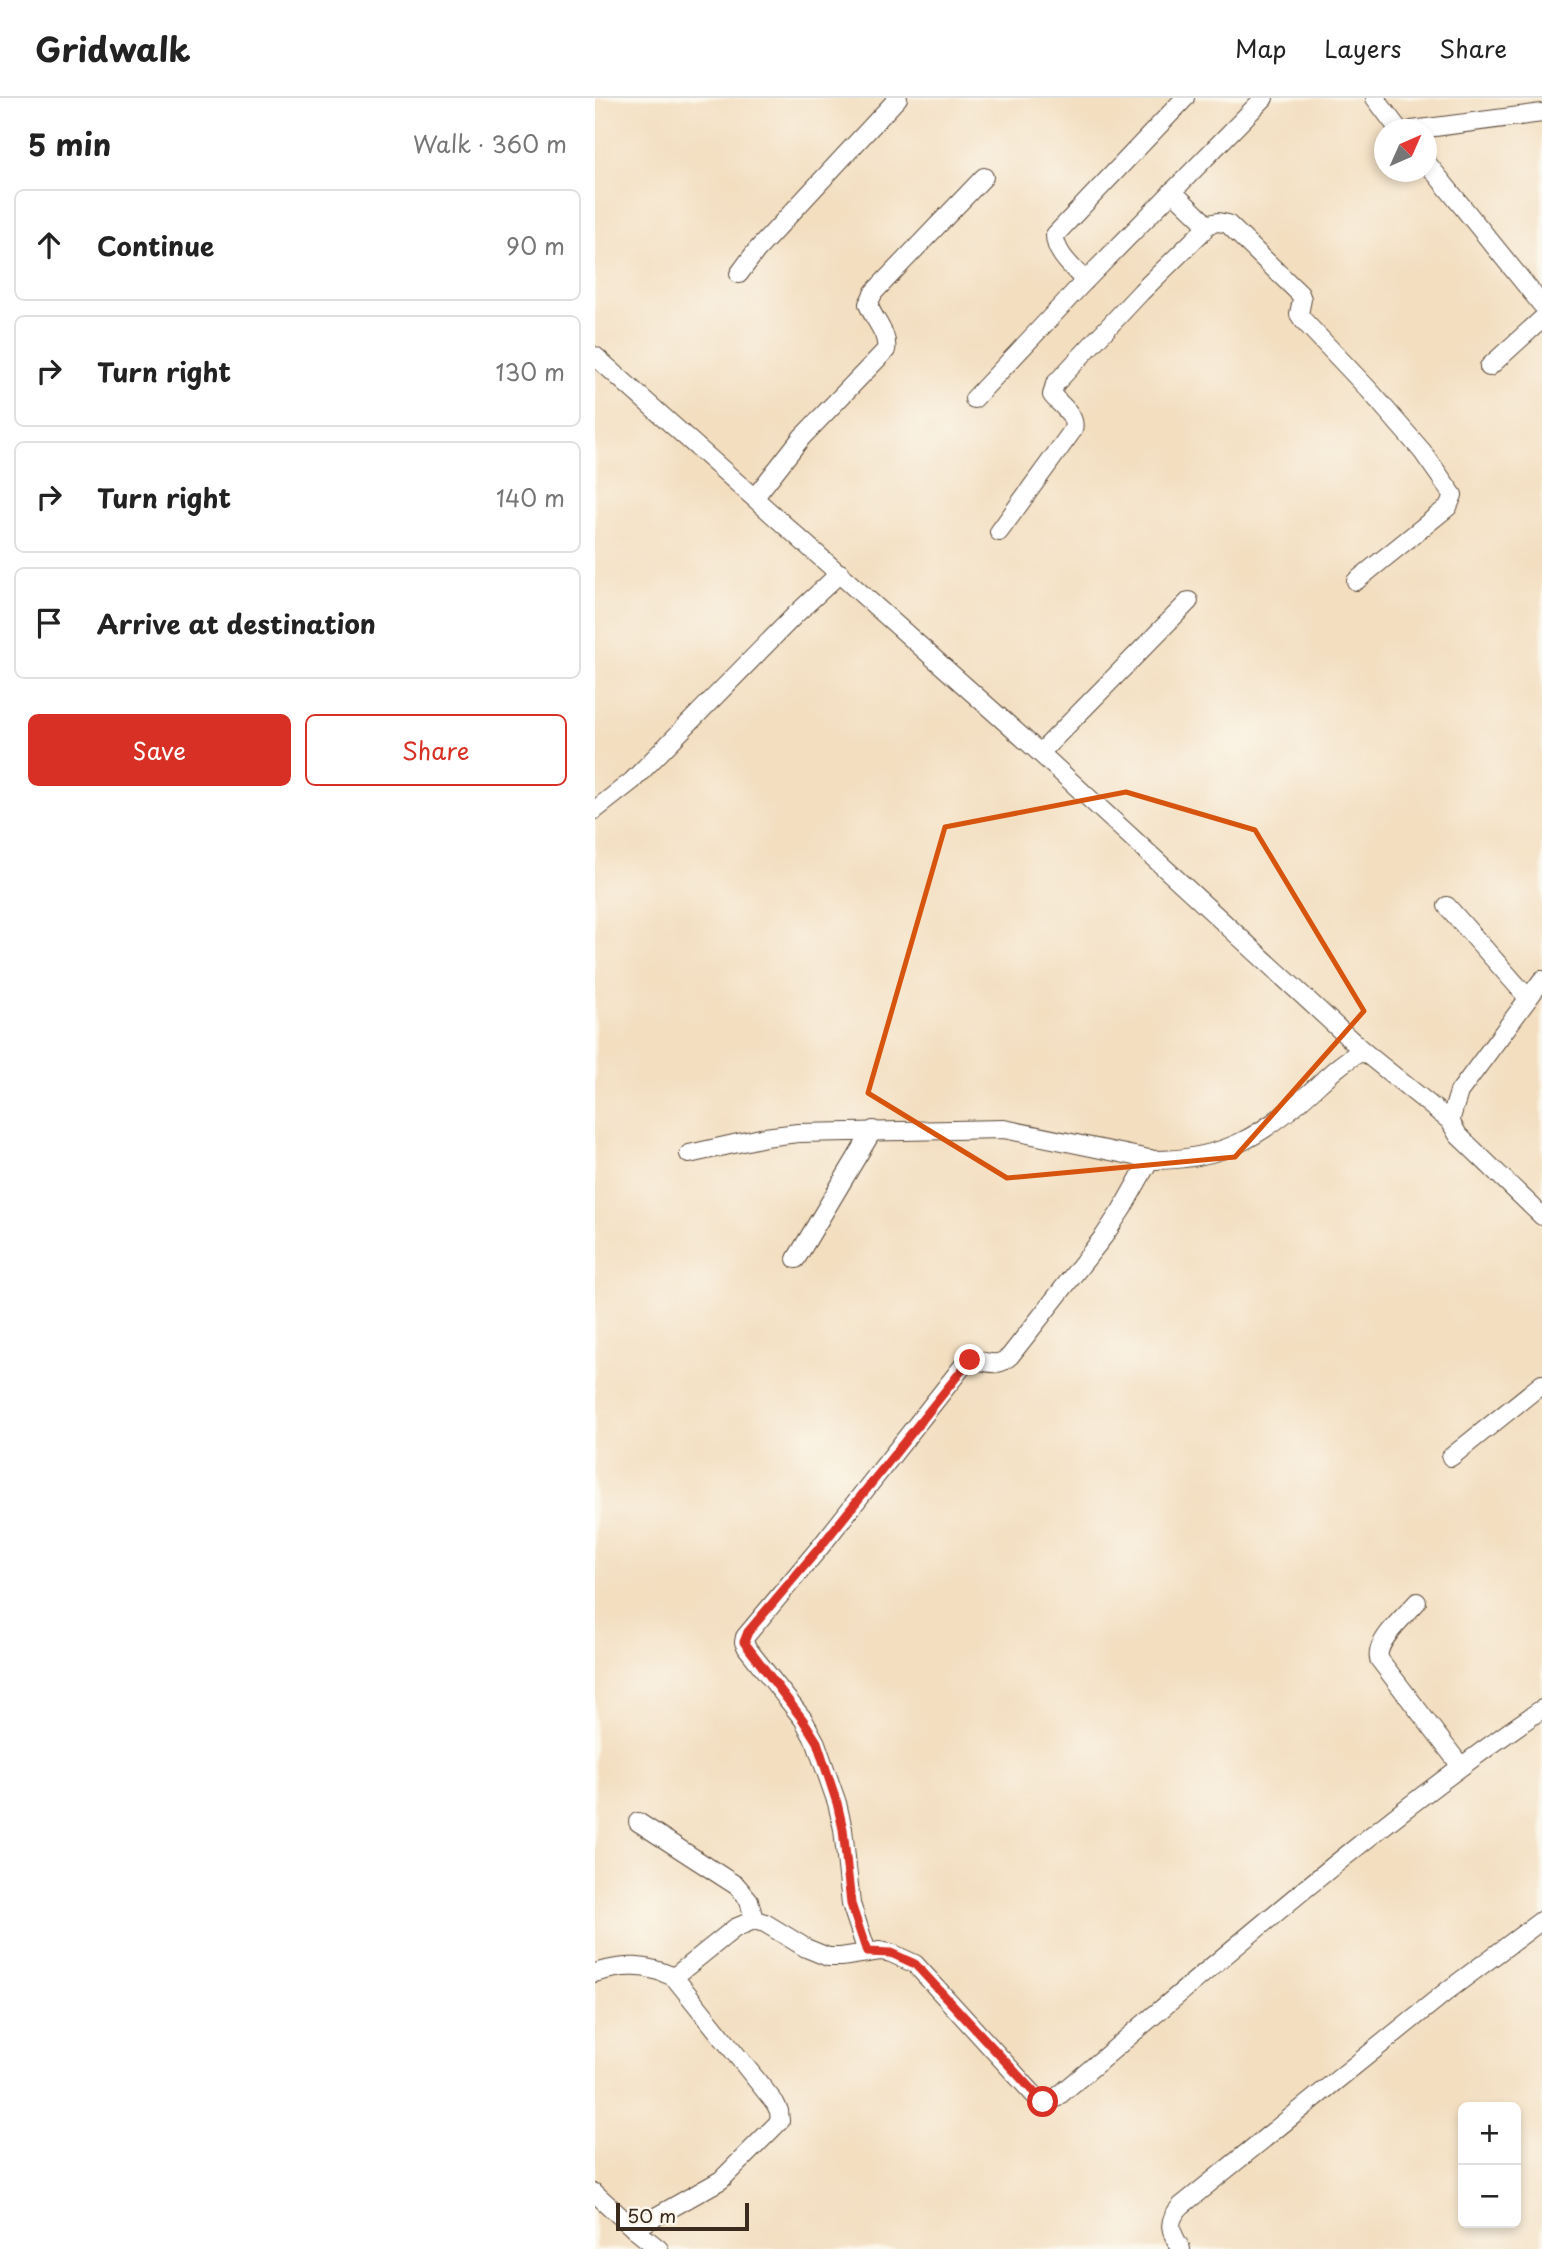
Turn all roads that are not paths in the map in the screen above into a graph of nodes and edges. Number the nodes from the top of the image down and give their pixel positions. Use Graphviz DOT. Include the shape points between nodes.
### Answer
graph roads {
  1 [pos="898,98"];
  2 [pos="1185,98"];
  3 [pos="1264,98"];
  4 [pos="1375,98"];
  5 [pos="1542,113"];
  6 [pos="1391,119"];
  7 [pos="1437,127"];
  8 [pos="1437,176"];
  9 [pos="984,177"];
  10 [pos="1172,191"];
  11 [pos="1205,225"];
  12 [pos="739,274"];
  13 [pos="1085,281"];
  14 [pos="1542,305"];
  15 [pos="1542,318"];
  16 [pos="595,356"];
  17 [pos="1489,367"];
  18 [pos="974,399"];
  19 [pos="755,497"];
  20 [pos="999,532"];
  21 [pos="840,573"];
  22 [pos="1356,581"];
  23 [pos="1189,601"];
  24 [pos="1040,753"];
  25 [pos="595,810"];
  26 [pos="1447,906"];
  27 [pos="1542,979"];
  28 [pos="1528,998"];
  29 [pos="1363,1051"];
  30 [pos="1450,1121"];
  31 [pos="873,1130"];
  32 [pos="689,1154"];
  33 [pos="1150,1159"];
  34 [pos="1542,1216"];
  35 [pos="796,1259"];
  36 [pos="1542,1384"];
  37 [pos="1451,1457"];
  38 [pos="1417,1602"];
  39 [pos="1542,1709"];
  40 [pos="1460,1765"];
  41 [pos="638,1822"];
  42 [pos="754,1920"];
  43 [pos="1542,1920"];
  44 [pos="860,1953"];
  45 [pos="595,1973"];
  46 [pos="674,1977"];
  47 [pos="595,2193"];
  48 [pos="634,2229"];
  49 [pos="659,2249"];
  50 [pos="1181,2249"];
  1 -- 12 [label="street"];
  2 -- 13 [label="street" via="1055,235 1060,253"];
  3 -- 10 [label="street"];
  4 -- 6 [label="street"];
  5 -- 7 [label="street"];
  8 -- 14 [label="street"];
  9 -- 19 [label="street" via="874,292 868,304 886,350 801,437"];
  10 -- 11 [label="street"];
  10 -- 13 [label="street"];
  11 -- 20 [label="street" via="1195,242 1055,384 1052,395 1073,418 1073,430"];
  11 -- 22 [label="street" via="1228,224 1300,294 1303,320 1422,451 1454,495 1448,507"];
  13 -- 18 [label="street"];
  15 -- 17 [label="street"];
  16 -- 19 [label="street"];
  19 -- 21 [label="street"];
  21 -- 24 [label="street"];
  21 -- 25 [label="street" via="632,781"];
  23 -- 24 [label="street"];
  24 -- 29 [label="street"];
  26 -- 28 [label="street"];
  27 -- 28 [label="street"];
  28 -- 30 [label="street" via="1459,1092"];
  29 -- 30 [label="street"];
  29 -- 33 [label="street" via="1279,1120 1235,1146 1178,1160"];
  30 -- 34 [label="street" via="1458,1135"];
  31 -- 32 [label="street" via="765,1137"];
  31 -- 33 [label="street" via="1004,1129"];
  31 -- 35 [label="street"];
  33 -- 44 [label="street" via="1104,1236 1010,1356 994,1364 967,1362 745,1637 747,1648 817,1742 845,1841"];
  36 -- 37 [label="street"];
  38 -- 40 [label="street" via="1380,1644 1377,1654"];
  39 -- 40 [label="street"];
  40 -- 44 [label="street" via="1361,1842 1051,2102 1037,2098 915,1964 891,1953"];
  41 -- 42 [label="street" via="737,1886 749,1900"];
  42 -- 44 [label="street" via="816,1953"];
  42 -- 46 [label="street" via="735,1928"];
  43 -- 50 [label="street" via="1181,2206 1171,2225"];
  45 -- 46 [label="street" via="624,1965 656,1969"];
  46 -- 48 [label="street" via="775,2103 780,2121 721,2180"];
  47 -- 48 [label="street"];
  48 -- 49 [label="street"];
}
